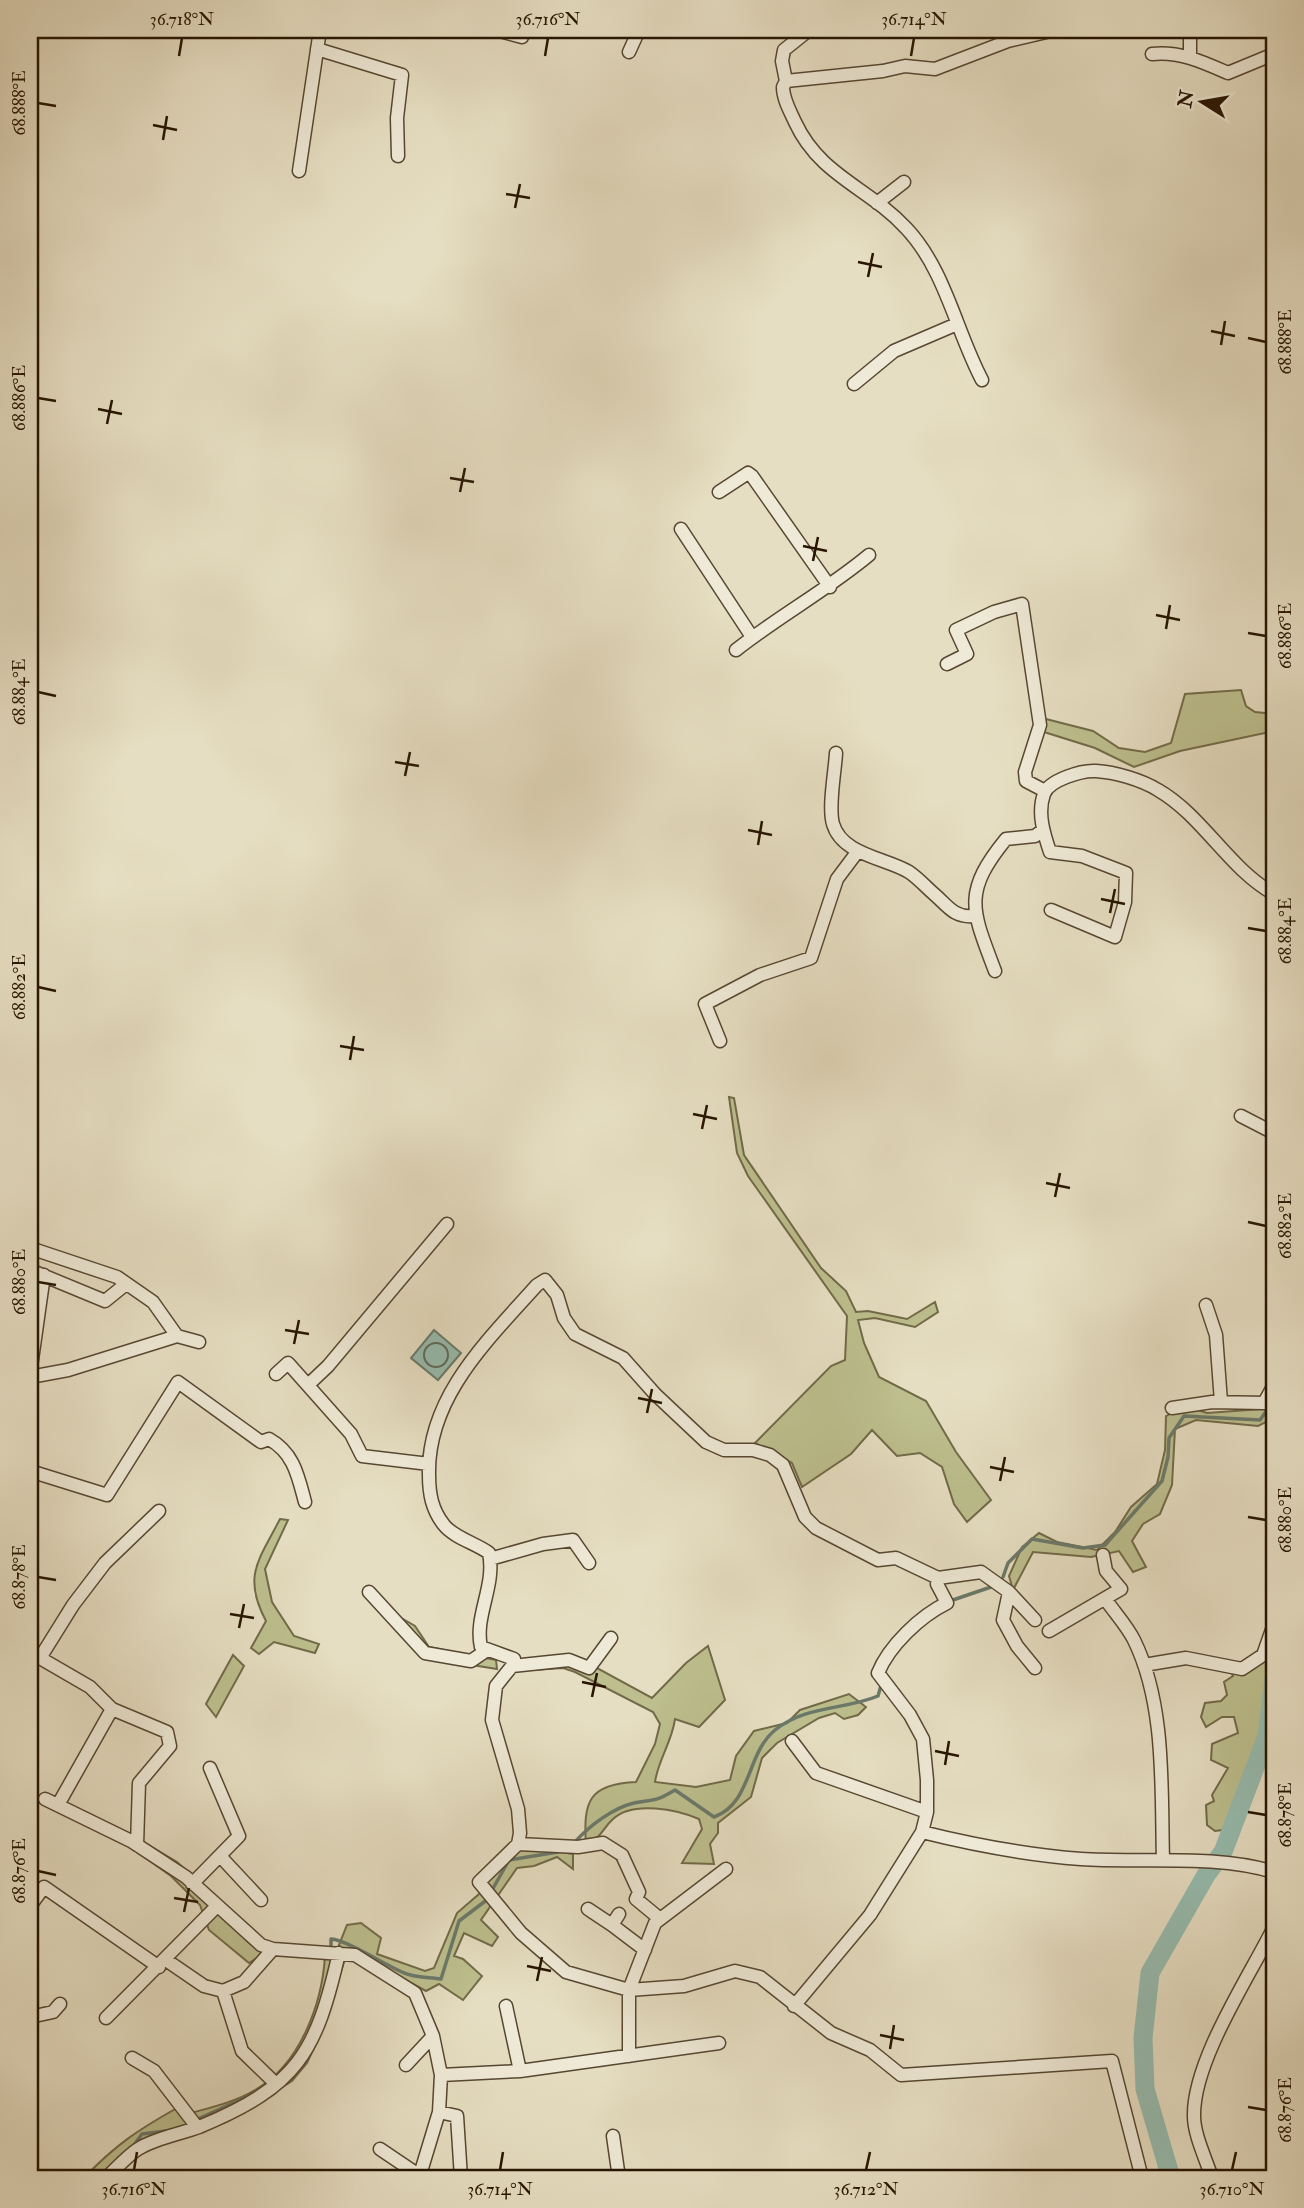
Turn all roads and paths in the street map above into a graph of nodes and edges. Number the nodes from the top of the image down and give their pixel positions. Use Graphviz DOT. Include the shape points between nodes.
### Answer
graph roads {
  1 [pos="320,30"];
  2 [pos="496,30"];
  3 [pos="639,30"];
  4 [pos="809,30"];
  5 [pos="1055,30"];
  6 [pos="1190,30"];
  7 [pos="522,37"];
  8 [pos="317,49"];
  9 [pos="629,52"];
  10 [pos="1152,54"];
  11 [pos="1274,54"];
  12 [pos="1190,57"];
  13 [pos="786,81"];
  14 [pos="398,156"];
  15 [pos="299,171"];
  16 [pos="904,182"];
  17 [pos="877,203"];
  18 [pos="957,324"];
  19 [pos="982,380"];
  20 [pos="854,384"];
  21 [pos="719,492"];
  22 [pos="681,529"];
  23 [pos="869,555"];
  24 [pos="830,587"];
  25 [pos="752,637"];
  26 [pos="736,650"];
  27 [pos="947,664"];
  28 [pos="836,753"];
  29 [pos="1045,791"];
  30 [pos="1043,830"];
  31 [pos="858,851"];
  32 [pos="1274,894"];
  33 [pos="1051,911"];
  34 [pos="974,916"];
  35 [pos="995,971"];
  36 [pos="720,1041"];
  37 [pos="1241,1116"];
  38 [pos="1274,1133"];
  39 [pos="447,1224"];
  40 [pos="30,1248"];
  41 [pos="30,1270"];
  42 [pos="44,1275"];
  43 [pos="126,1284"];
  44 [pos="1206,1305"];
  45 [pos="177,1336"];
  46 [pos="199,1342"];
  47 [pos="276,1374"];
  48 [pos="30,1375"];
  49 [pos="309,1384"];
  50 [pos="1273,1390"];
  51 [pos="1221,1402"];
  52 [pos="1172,1408"];
  53 [pos="429,1464"];
  54 [pos="30,1471"];
  55 [pos="305,1502"];
  56 [pos="159,1511"];
  57 [pos="1102,1555"];
  58 [pos="490,1559"];
  59 [pos="589,1563"];
  60 [pos="937,1577"];
  61 [pos="369,1592"];
  62 [pos="1009,1592"];
  63 [pos="1105,1600"];
  64 [pos="1035,1620"];
  65 [pos="1274,1624"];
  66 [pos="1049,1631"];
  67 [pos="611,1638"];
  68 [pos="487,1650"];
  69 [pos="35,1657"];
  70 [pos="1144,1665"];
  71 [pos="512,1666"];
  72 [pos="1035,1668"];
  73 [pos="112,1709"];
  74 [pos="792,1741"];
  75 [pos="210,1768"];
  76 [pos="45,1799"];
  77 [pos="59,1803"];
  78 [pos="927,1812"];
  79 [pos="922,1832"];
  80 [pos="137,1844"];
  81 [pos="518,1844"];
  82 [pos="220,1856"];
  83 [pos="1163,1860"];
  84 [pos="726,1870"];
  85 [pos="1274,1872"];
  86 [pos="192,1884"];
  87 [pos="261,1900"];
  88 [pos="30,1906"];
  89 [pos="216,1907"];
  90 [pos="588,1909"];
  91 [pos="659,1918"];
  92 [pos="1274,1927"];
  93 [pos="273,1949"];
  94 [pos="645,1950"];
  95 [pos="339,1952"];
  96 [pos="163,1963"];
  97 [pos="629,1990"];
  98 [pos="222,1991"];
  99 [pos="60,2004"];
  100 [pos="506,2006"];
  101 [pos="794,2006"];
  102 [pos="30,2017"];
  103 [pos="106,2018"];
  104 [pos="433,2036"];
  105 [pos="719,2043"];
  106 [pos="629,2056"];
  107 [pos="132,2058"];
  108 [pos="407,2065"];
  109 [pos="520,2071"];
  110 [pos="441,2075"];
  111 [pos="276,2084"];
  112 [pos="439,2112"];
  113 [pos="197,2127"];
  114 [pos="613,2136"];
  115 [pos="380,2149"];
  116 [pos="420,2177"];
  117 [pos="106,2178"];
  118 [pos="460,2178"];
  119 [pos="619,2178"];
  120 [pos="1142,2178"];
  121 [pos="1212,2178"];
  1 -- 8 [label="street"];
  2 -- 7 [label="street"];
  3 -- 9 [label="street"];
  4 -- 13 [label="street" via="784,50"];
  5 -- 13 [label="street" via="1008,41 935,69 905,66"];
  6 -- 12 [label="street"];
  8 -- 14 [label="street" via="402,75"];
  8 -- 15 [label="street"];
  10 -- 12 [label="street"];
  11 -- 12 [label="street" via="1228,73"];
  13 -- 17 [label="street" via="783,92 803,141 822,163"];
  16 -- 17 [label="street"];
  17 -- 18 [label="street" via="907,228 929,261"];
  18 -- 19 [label="street"];
  18 -- 20 [label="street" via="894,351"];
  21 -- 24 [label="street" via="748,473 752,475"];
  22 -- 25 [label="street"];
  23 -- 24 [label="street"];
  24 -- 25 [label="street"];
  25 -- 26 [label="street"];
  27 -- 29 [label="street" via="967,654 957,630 1022,604 1040,725 1026,781"];
  28 -- 31 [label="street" via="833,824"];
  29 -- 30 [label="street"];
  29 -- 32 [label="street" via="1052,784 1095,770 1155,788 1175,800 1256,884"];
  30 -- 33 [label="street" via="1050,852 1082,856 1126,873 1125,902 1115,937"];
  30 -- 34 [label="street" via="1035,836 1006,839 984,866"];
  31 -- 34 [label="street" via="911,874 954,913"];
  31 -- 36 [label="street" via="837,879 811,958 760,975 705,1004"];
  34 -- 35 [label="street"];
  37 -- 38 [label="street"];
  39 -- 49 [label="street"];
  40 -- 43 [label="street"];
  41 -- 42 [label="street"];
  42 -- 43 [label="street" via="105,1301"];
  42 -- 48 [label="street"];
  43 -- 45 [label="street" via="153,1302"];
  44 -- 51 [label="street" via="1216,1335"];
  45 -- 46 [label="street"];
  45 -- 48 [label="street" via="68,1370"];
  47 -- 49 [label="street" via="288,1363"];
  49 -- 53 [label="street" via="351,1434 362,1456"];
  50 -- 51 [label="street" via="1264,1402"];
  51 -- 52 [label="street"];
  53 -- 58 [label="street" via="429,1496 446,1528 489,1553"];
  53 -- 60 [label="street" via="449,1393 481,1348 545,1280 575,1334 623,1358 706,1442 724,1450 770,1455 783,1465 805,1517 816,1528 878,1560 896,1558"];
  54 -- 55 [label="street" via="107,1495 178,1382 261,1442 268,1439 279,1445 294,1462"];
  56 -- 69 [label="street" via="105,1563"];
  57 -- 63 [label="street" via="1106,1571 1121,1589"];
  58 -- 59 [label="street" via="573,1540"];
  58 -- 68 [label="street" via="490,1587 478,1635 481,1647"];
  60 -- 62 [label="street" via="981,1572"];
  60 -- 78 [label="street" via="947,1604 934,1609 885,1656 878,1673 923,1739"];
  61 -- 68 [label="street" via="425,1653 471,1661"];
  62 -- 64 [label="street"];
  62 -- 72 [label="street" via="1003,1620"];
  63 -- 66 [label="street"];
  63 -- 70 [label="street" via="1133,1638"];
  65 -- 70 [label="street" via="1263,1655 1242,1669 1186,1658"];
  67 -- 71 [label="street" via="589,1668 569,1660"];
  68 -- 71 [label="street" via="514,1659"];
  69 -- 73 [label="street" via="90,1688"];
  70 -- 83 [label="street" via="1159,1751"];
  71 -- 81 [label="street" via="496,1686 492,1720 518,1809"];
  73 -- 77 [label="street"];
  73 -- 80 [label="street" via="167,1732 169,1739 170,1746 139,1783"];
  74 -- 78 [label="street" via="816,1773"];
  75 -- 82 [label="street" via="239,1836"];
  76 -- 77 [label="street"];
  77 -- 80 [label="street"];
  78 -- 79 [label="street"];
  79 -- 83 [label="street" via="1082,1859"];
  79 -- 101 [label="street" via="870,1915"];
  80 -- 86 [label="street"];
  81 -- 91 [label="street" via="578,1847 603,1843 622,1855 639,1892 636,1899"];
  81 -- 97 [label="street" via="479,1882 521,1933 566,1972"];
  82 -- 86 [label="street"];
  82 -- 87 [label="street"];
  83 -- 85 [label="street"];
  84 -- 91 [label="street"];
  86 -- 89 [label="street"];
  88 -- 96 [label="street" via="44,1887"];
  89 -- 93 [label="street" via="261,1945"];
  89 -- 96 [label="street"];
  90 -- 94 [label="street" via="615,1920"];
  91 -- 94 [label="street"];
  92 -- 121 [label="street" via="1204,2063 1196,2090 1194,2118"];
  93 -- 95 [label="street"];
  93 -- 98 [label="street" via="244,1982"];
  94 -- 97 [label="street"];
  95 -- 104 [label="street" via="355,1955 415,1993"];
  95 -- 111 [label="street" via="318,2029 302,2060"];
  96 -- 98 [label="street"];
  96 -- 103 [label="street"];
  97 -- 101 [label="street" via="684,1986 735,1971 760,1977"];
  97 -- 106 [label="street"];
  98 -- 111 [label="street" via="242,2051"];
  99 -- 102 [label="street" via="53,2012"];
  100 -- 109 [label="street"];
  101 -- 120 [label="street" via="831,2033 870,2050 901,2076 1112,2061"];
  104 -- 108 [label="street"];
  104 -- 110 [label="street"];
  105 -- 106 [label="street"];
  106 -- 109 [label="street"];
  107 -- 113 [label="street" via="154,2071"];
  109 -- 110 [label="street"];
  110 -- 112 [label="street"];
  111 -- 113 [label="street"];
  112 -- 116 [label="street"];
  112 -- 118 [label="street" via="457,2116"];
  113 -- 117 [label="street" via="139,2148"];
  114 -- 119 [label="street"];
  115 -- 116 [label="street"];
}
